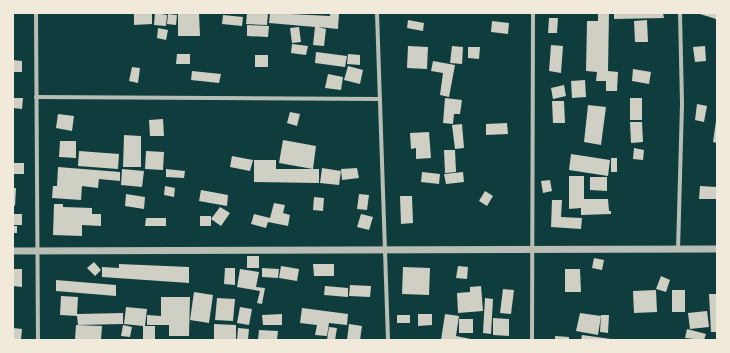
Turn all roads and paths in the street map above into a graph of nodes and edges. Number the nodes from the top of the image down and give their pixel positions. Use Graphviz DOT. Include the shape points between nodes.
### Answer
graph roads {
  1 [pos="36,13"];
  2 [pos="376,13"];
  3 [pos="533,13"];
  4 [pos="680,13"];
  5 [pos="36,97"];
  6 [pos="380,99"];
  7 [pos="385,250"];
  8 [pos="532,250"];
  9 [pos="678,250"];
  10 [pos="717,250"];
  11 [pos="13,251"];
  12 [pos="36,251"];
  13 [pos="38,340"];
  14 [pos="388,340"];
  15 [pos="532,340"];
  1 -- 5 [label="street"];
  2 -- 6 [label="street"];
  3 -- 8 [label="street"];
  4 -- 9 [label="street" via="682,104"];
  5 -- 6 [label="street"];
  5 -- 12 [label="street"];
  6 -- 7 [label="street"];
  7 -- 8 [label="street"];
  7 -- 12 [label="street"];
  7 -- 14 [label="street"];
  8 -- 9 [label="street"];
  8 -- 15 [label="street"];
  9 -- 10 [label="street"];
  11 -- 12 [label="street"];
  12 -- 13 [label="street"];
}
